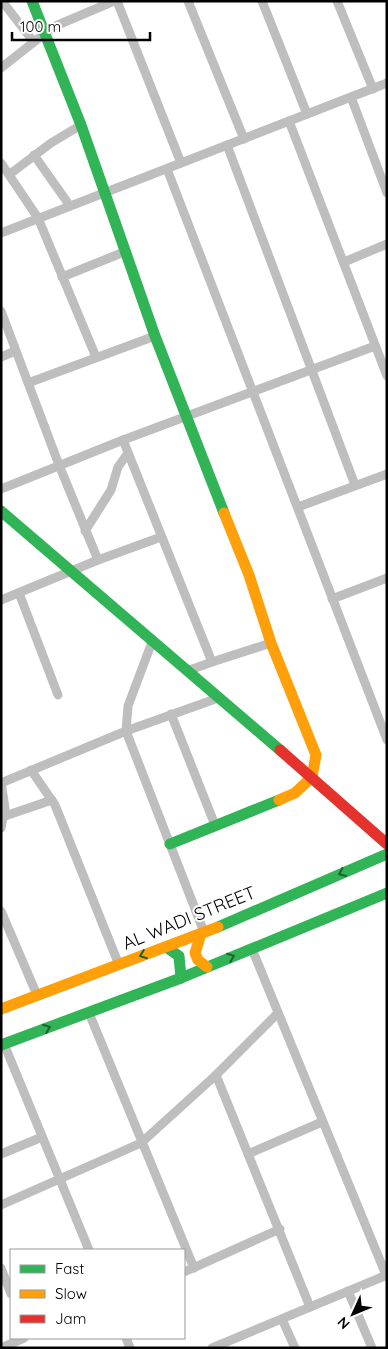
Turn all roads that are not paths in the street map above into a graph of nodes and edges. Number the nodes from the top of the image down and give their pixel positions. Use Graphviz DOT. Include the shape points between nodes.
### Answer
graph roads {
  1 [pos="2,1"];
  2 [pos="32,1"];
  3 [pos="116,1"];
  4 [pos="188,1"];
  5 [pos="262,1"];
  6 [pos="337,1"];
  7 [pos="44,32"];
  8 [pos="33,41"];
  9 [pos="1,68"];
  10 [pos="387,83"];
  11 [pos="373,89"];
  12 [pos="351,97"];
  13 [pos="306,114"];
  14 [pos="289,121"];
  15 [pos="81,125"];
  16 [pos="244,139"];
  17 [pos="227,145"];
  18 [pos="34,155"];
  19 [pos="1,163"];
  20 [pos="181,163"];
  21 [pos="167,168"];
  22 [pos="10,174"];
  23 [pos="104,193"];
  24 [pos="387,193"];
  25 [pos="70,206"];
  26 [pos="38,218"];
  27 [pos="1,233"];
  28 [pos="387,244"];
  29 [pos="124,252"];
  30 [pos="344,262"];
  31 [pos="62,277"];
  32 [pos="1,311"];
  33 [pos="155,336"];
  34 [pos="375,346"];
  35 [pos="15,352"];
  36 [pos="1,357"];
  37 [pos="96,357"];
  38 [pos="312,369"];
  39 [pos="387,376"];
  40 [pos="28,383"];
  41 [pos="254,391"];
  42 [pos="187,416"];
  43 [pos="123,440"];
  44 [pos="128,453"];
  45 [pos="59,465"];
  46 [pos="387,474"];
  47 [pos="355,485"];
  48 [pos="1,489"];
  49 [pos="298,507"];
  50 [pos="1,511"];
  51 [pos="85,531"];
  52 [pos="161,537"];
  53 [pos="98,560"];
  54 [pos="71,571"];
  55 [pos="387,578"];
  56 [pos="19,593"];
  57 [pos="332,599"];
  58 [pos="1,600"];
  59 [pos="152,642"];
  60 [pos="271,643"];
  61 [pos="212,662"];
  62 [pos="187,670"];
  63 [pos="58,696"];
  64 [pos="218,698"];
  65 [pos="171,714"];
  66 [pos="126,731"];
  67 [pos="387,740"];
  68 [pos="31,770"];
  69 [pos="312,777"];
  70 [pos="1,782"];
  71 [pos="52,800"];
  72 [pos="4,816"];
  73 [pos="215,825"];
  74 [pos="1,828"];
  75 [pos="170,844"];
  76 [pos="387,844"];
  77 [pos="387,854"];
  78 [pos="387,893"];
  79 [pos="1,911"];
  80 [pos="203,933"];
  81 [pos="166,947"];
  82 [pos="252,949"];
  83 [pos="119,965"];
  84 [pos="207,967"];
  85 [pos="181,978"];
  86 [pos="37,994"];
  87 [pos="1,1009"];
  88 [pos="89,1012"];
  89 [pos="278,1013"];
  90 [pos="2,1045"];
  91 [pos="216,1075"];
  92 [pos="322,1122"];
  93 [pos="42,1137"];
  94 [pos="141,1143"];
  95 [pos="1,1154"];
  96 [pos="248,1154"];
  97 [pos="59,1181"];
  98 [pos="1,1205"];
  99 [pos="280,1230"];
  100 [pos="89,1249"];
  101 [pos="1,1268"];
  102 [pos="194,1268"];
  103 [pos="185,1272"];
  104 [pos="386,1275"];
  105 [pos="10,1291"];
  106 [pos="348,1291"];
  107 [pos="310,1306"];
  108 [pos="282,1319"];
  109 [pos="22,1339"];
  110 [pos="218,1347"];
  111 [pos="1,1348"];
  112 [pos="294,1348"];
  113 [pos="372,1348"];
  1 -- 8 [label="street"];
  2 -- 7 [label="street"];
  3 -- 7 [label="street"];
  3 -- 20 [label="street"];
  4 -- 16 [label="street"];
  5 -- 13 [label="street"];
  6 -- 11 [label="street"];
  7 -- 8 [label="street"];
  7 -- 15 [label="street"];
  8 -- 9 [label="street"];
  10 -- 11 [label="street"];
  11 -- 12 [label="street"];
  12 -- 13 [label="street"];
  12 -- 24 [label="street"];
  13 -- 14 [label="street"];
  14 -- 16 [label="street"];
  14 -- 30 [label="street"];
  15 -- 18 [label="street"];
  15 -- 23 [label="street"];
  16 -- 17 [label="street"];
  17 -- 20 [label="street"];
  17 -- 38 [label="street"];
  18 -- 22 [label="street"];
  18 -- 25 [label="street"];
  19 -- 22 [label="street"];
  20 -- 21 [label="street"];
  21 -- 23 [label="street"];
  21 -- 41 [label="street"];
  22 -- 26 [label="street"];
  23 -- 25 [label="street"];
  23 -- 29 [label="street"];
  25 -- 26 [label="street"];
  26 -- 27 [label="street"];
  26 -- 31 [label="street"];
  28 -- 30 [label="street"];
  29 -- 31 [label="street"];
  29 -- 33 [label="street"];
  30 -- 34 [label="street"];
  31 -- 37 [label="street"];
  32 -- 35 [label="street"];
  33 -- 37 [label="street"];
  33 -- 42 [label="street"];
  34 -- 38 [label="street"];
  34 -- 39 [label="street"];
  35 -- 36 [label="street"];
  35 -- 40 [label="street"];
  37 -- 40 [label="street"];
  38 -- 41 [label="street"];
  38 -- 47 [label="street"];
  40 -- 45 [label="street"];
  41 -- 42 [label="street"];
  41 -- 49 [label="street"];
  42 -- 43 [label="street"];
  42 -- 60 [label="street" via="249,575"];
  43 -- 44 [label="street"];
  43 -- 45 [label="street"];
  44 -- 51 [label="street" via="118,467 111,490"];
  44 -- 52 [label="street"];
  45 -- 48 [label="street"];
  45 -- 51 [label="street"];
  46 -- 47 [label="street"];
  47 -- 49 [label="street"];
  49 -- 57 [label="street"];
  50 -- 54 [label="street"];
  51 -- 53 [label="street"];
  52 -- 53 [label="street"];
  52 -- 61 [label="street"];
  53 -- 54 [label="street"];
  54 -- 56 [label="street"];
  54 -- 59 [label="street"];
  55 -- 57 [label="street"];
  56 -- 58 [label="street"];
  56 -- 63 [label="street"];
  57 -- 67 [label="street"];
  59 -- 62 [label="street"];
  59 -- 66 [label="street" via="128,706"];
  60 -- 61 [label="street"];
  60 -- 69 [label="street" via="316,755"];
  61 -- 62 [label="street"];
  62 -- 64 [label="street"];
  64 -- 65 [label="street"];
  64 -- 69 [label="street"];
  65 -- 66 [label="street"];
  65 -- 73 [label="street"];
  66 -- 68 [label="street"];
  66 -- 75 [label="street"];
  68 -- 70 [label="street"];
  68 -- 71 [label="street"];
  69 -- 73 [label="street" via="302,788 286,797"];
  69 -- 76 [label="street"];
  70 -- 72 [label="street"];
  71 -- 72 [label="street"];
  71 -- 83 [label="street"];
  72 -- 74 [label="street"];
  73 -- 75 [label="street"];
  75 -- 80 [label="street"];
  77 -- 80 [label="street, AL WADI STREET, one-way"];
  78 -- 82 [label="street"];
  79 -- 86 [label="street"];
  80 -- 81 [label="street, AL WADI STREET"];
  80 -- 84 [label="street" via="194,955"];
  81 -- 83 [label="street, AL WADI STREET, one-way"];
  81 -- 85 [label="street" via="179,956"];
  84 -- 82 [label="street, one-way"];
  82 -- 89 [label="street"];
  83 -- 86 [label="street, AL WADI STREET"];
  84 -- 85 [label="street"];
  85 -- 88 [label="street"];
  86 -- 87 [label="street, AL WADI STREET"];
  90 -- 88 [label="street, one-way"];
  88 -- 94 [label="street"];
  89 -- 91 [label="street"];
  89 -- 92 [label="street"];
  90 -- 93 [label="street"];
  91 -- 94 [label="street"];
  91 -- 96 [label="street"];
  92 -- 96 [label="street"];
  92 -- 104 [label="street"];
  93 -- 95 [label="street"];
  93 -- 97 [label="street"];
  94 -- 97 [label="street"];
  94 -- 102 [label="street"];
  96 -- 99 [label="street"];
  97 -- 98 [label="street"];
  97 -- 100 [label="street"];
  99 -- 102 [label="street"];
  99 -- 107 [label="street"];
  101 -- 105 [label="street"];
  102 -- 103 [label="street"];
  104 -- 106 [label="street"];
  106 -- 107 [label="street"];
  106 -- 113 [label="street"];
  107 -- 108 [label="street"];
  108 -- 110 [label="street"];
  108 -- 112 [label="street"];
  109 -- 111 [label="street"];
}
